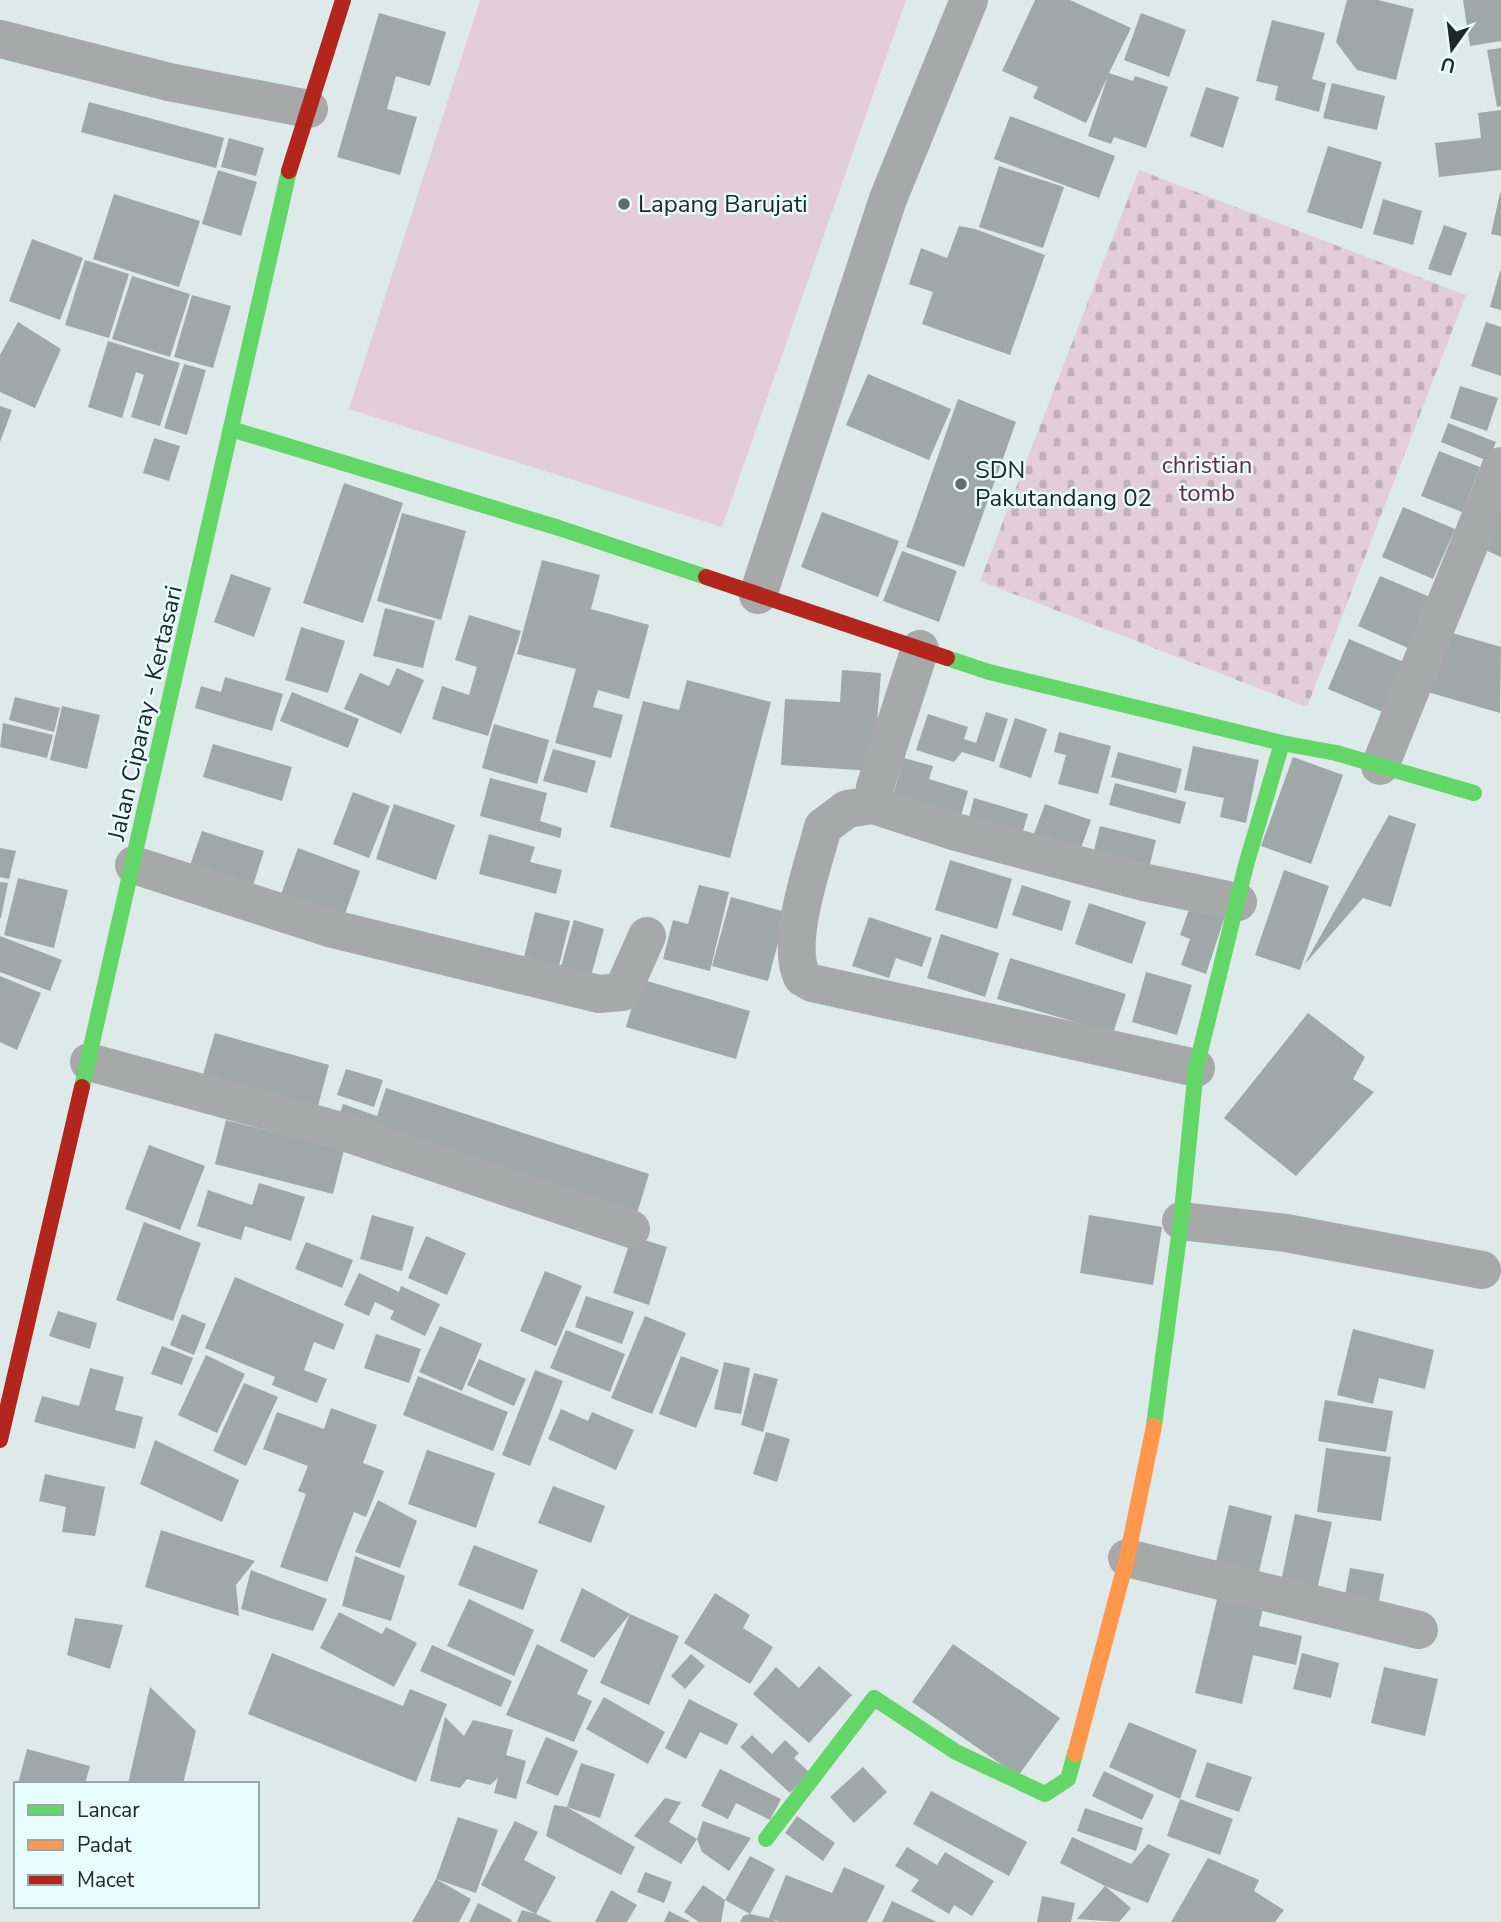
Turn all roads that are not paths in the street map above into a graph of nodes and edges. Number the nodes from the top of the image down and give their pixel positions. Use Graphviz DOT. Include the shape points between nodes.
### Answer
graph roads {
  1 [pos="343,0"];
  2 [pos="969,0"];
  3 [pos="0,39"];
  4 [pos="309,109"];
  5 [pos="231,429"];
  6 [pos="1501,466"];
  7 [pos="758,595"];
  8 [pos="919,649"];
  9 [pos="1282,743"];
  10 [pos="1380,766"];
  11 [pos="1475,793"];
  12 [pos="873,805"];
  13 [pos="134,865"];
  14 [pos="1238,902"];
  15 [pos="647,936"];
  16 [pos="89,1062"];
  17 [pos="1196,1068"];
  18 [pos="1181,1222"];
  19 [pos="631,1229"];
  20 [pos="1482,1270"];
  21 [pos="0,1440"];
  22 [pos="1127,1558"];
  23 [pos="1419,1630"];
  24 [pos="766,1839"];
  1 -- 4 [label="street, Jalan Ciparay - Kertasari"];
  2 -- 7 [label="street" via="888,199"];
  3 -- 4 [label="street" via="169,82"];
  4 -- 5 [label="street, Jalan Ciparay - Kertasari" via="295,146"];
  5 -- 7 [label="street" via="559,528"];
  5 -- 13 [label="street, Jalan Ciparay - Kertasari"];
  6 -- 10 [label="street"];
  7 -- 8 [label="street"];
  8 -- 9 [label="street" via="989,673"];
  8 -- 12 [label="street"];
  9 -- 10 [label="street"];
  9 -- 14 [label="street"];
  10 -- 11 [label="street"];
  12 -- 14 [label="street" via="1130,878"];
  12 -- 17 [label="street" via="847,809 823,827 798,930 796,965 802,977 812,983"];
  13 -- 15 [label="street" via="329,928 599,994 622,992"];
  13 -- 16 [label="street, Jalan Ciparay - Kertasari"];
  14 -- 17 [label="street"];
  16 -- 19 [label="street" via="341,1131"];
  16 -- 21 [label="street, Jalan Ciparay - Kertasari"];
  17 -- 18 [label="street"];
  18 -- 20 [label="street" via="1286,1233"];
  18 -- 22 [label="street" via="1155,1423"];
  22 -- 23 [label="street"];
  22 -- 24 [label="street" via="1068,1779 1045,1794 999,1777 874,1698"];
}
